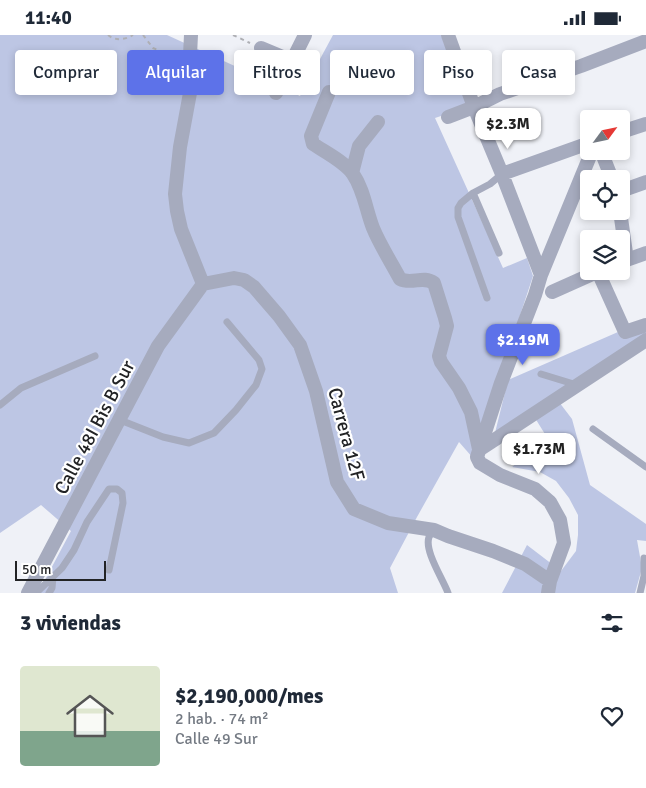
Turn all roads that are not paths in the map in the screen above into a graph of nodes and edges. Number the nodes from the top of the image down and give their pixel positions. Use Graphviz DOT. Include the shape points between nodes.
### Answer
graph roads {
  1 [pos="191,35"];
  2 [pos="305,35"];
  3 [pos="449,35"];
  4 [pos="646,41"];
  5 [pos="261,48"];
  6 [pos="266,50"];
  7 [pos="298,50"];
  8 [pos="329,92"];
  9 [pos="474,107"];
  10 [pos="448,117"];
  11 [pos="378,122"];
  12 [pos="646,124"];
  13 [pos="630,129"];
  14 [pos="580,146"];
  15 [pos="588,160"];
  16 [pos="352,173"];
  17 [pos="502,174"];
  18 [pos="646,182"];
  19 [pos="630,188"];
  20 [pos="473,193"];
  21 [pos="499,253"];
  22 [pos="646,253"];
  23 [pos="630,259"];
  24 [pos="541,275"];
  25 [pos="580,279"];
  26 [pos="603,280"];
  27 [pos="203,284"];
  28 [pos="552,292"];
  29 [pos="487,298"];
  30 [pos="227,321"];
  31 [pos="646,325"];
  32 [pos="646,339"];
  33 [pos="95,356"];
  34 [pos="541,374"];
  35 [pos="578,385"];
  36 [pos="0,405"];
  37 [pos="120,420"];
  38 [pos="593,429"];
  39 [pos="479,450"];
  40 [pos="646,467"];
  41 [pos="434,530"];
  42 [pos="644,558"];
  43 [pos="110,570"];
  44 [pos="53,577"];
  45 [pos="549,587"];
  46 [pos="28,593"];
  47 [pos="36,593"];
  48 [pos="49,593"];
  49 [pos="448,593"];
  50 [pos="640,593"];
  1 -- 27 [label="street" via="190,93 175,194 181,229"];
  2 -- 7 [label="street"];
  3 -- 9 [label="street"];
  4 -- 9 [label="street" via="500,94"];
  5 -- 6 [label="street"];
  8 -- 16 [label="street" via="312,137 313,144"];
  9 -- 10 [label="street"];
  9 -- 17 [label="street"];
  11 -- 16 [label="street" via="359,146"];
  12 -- 13 [label="street"];
  14 -- 17 [label="street"];
  15 -- 24 [label="street"];
  16 -- 39 [label="street" via="374,230 400,279 407,282 424,279 434,283 447,326 439,356 471,412"];
  17 -- 20 [label="lane"];
  17 -- 24 [label="street"];
  18 -- 19 [label="street"];
  20 -- 21 [label="lane"];
  20 -- 29 [label="lane" via="461,203 458,217"];
  22 -- 23 [label="street"];
  24 -- 39 [label="street"];
  25 -- 28 [label="street"];
  26 -- 31 [label="street" via="625,332"];
  27 -- 37 [label="street, Calle 48I Bis B Sur" via="158,346"];
  27 -- 41 [label="street, Carrera 12F" via="244,280 279,316 300,345 316,391 337,482 354,509 388,523"];
  30 -- 37 [label="lane" via="259,360 262,369 256,385 214,433 189,443 163,437"];
  32 -- 35 [label="street"];
  33 -- 36 [label="lane" via="21,387"];
  34 -- 35 [label="lane"];
  35 -- 39 [label="street"];
  37 -- 46 [label="street, Calle 48I Bis B Sur"];
  38 -- 40 [label="lane"];
  39 -- 45 [label="street" via="477,457 480,463 535,489 550,501 560,520 564,543"];
  41 -- 45 [label="street, Carrera 12F" via="525,564"];
  41 -- 49 [label="lane" via="429,538 429,547"];
  42 -- 50 [label="lane"];
  43 -- 44 [label="lane" via="123,503 122,493 117,489 109,489 87,522 74,550"];
  44 -- 47 [label="lane"];
  44 -- 48 [label="lane"];
}
